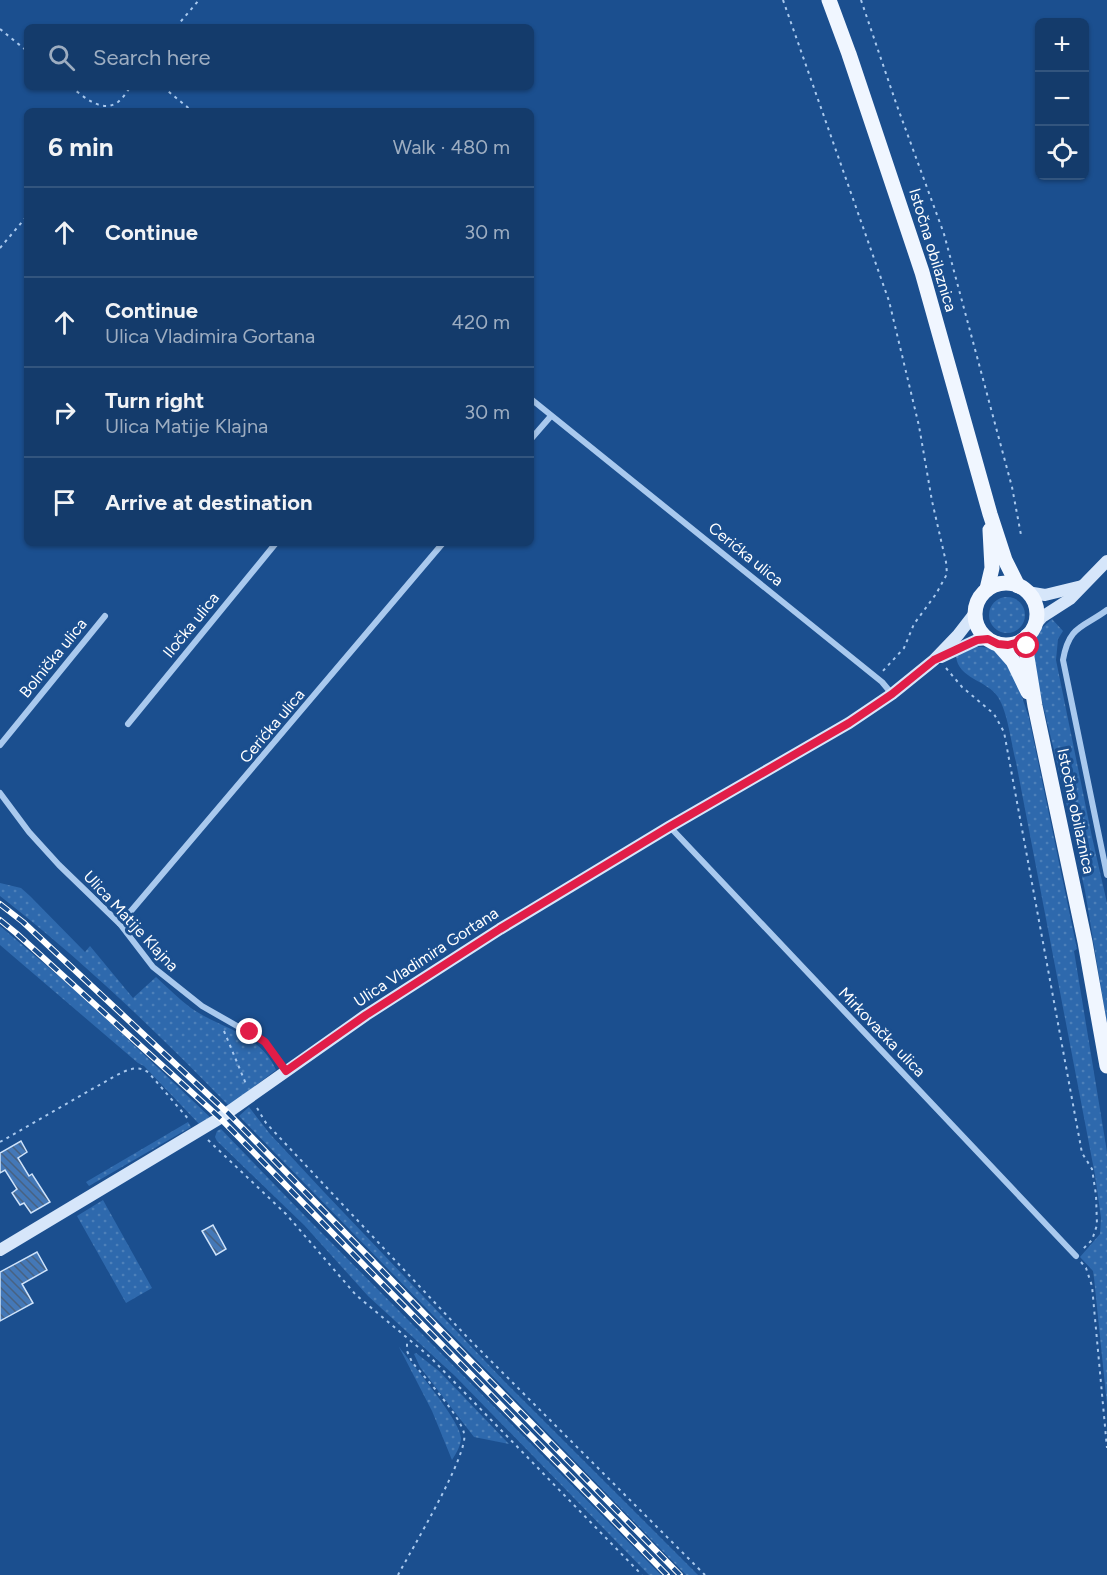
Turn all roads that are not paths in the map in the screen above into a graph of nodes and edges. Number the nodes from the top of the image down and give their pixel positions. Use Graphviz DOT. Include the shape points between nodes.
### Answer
graph roads {
  1 [pos="829,0"];
  2 [pos="534,402"];
  3 [pos="551,416"];
  4 [pos="534,436"];
  5 [pos="990,513"];
  6 [pos="274,546"];
  7 [pos="440,546"];
  8 [pos="1107,561"];
  9 [pos="1083,586"];
  10 [pos="1022,589"];
  11 [pos="987,590"];
  12 [pos="1107,609"];
  13 [pos="975,613"];
  14 [pos="105,616"];
  15 [pos="1031,631"];
  16 [pos="993,642"];
  17 [pos="934,660"];
  18 [pos="892,694"];
  19 [pos="1035,706"];
  20 [pos="128,724"];
  21 [pos="0,745"];
  22 [pos="0,793"];
  23 [pos="669,827"];
  24 [pos="1107,875"];
  25 [pos="120,924"];
  26 [pos="1107,1065"];
  27 [pos="286,1071"];
  28 [pos="0,1250"];
  29 [pos="1076,1256"];
  1 -- 5 [label="main road, Istočna obilaznica" via="922,273"];
  2 -- 3 [label="street, Cerićka ulica"];
  3 -- 4 [label="street"];
  3 -- 18 [label="street, Cerićka ulica"];
  5 -- 10 [label="main road, Istočna obilaznica" via="1008,567"];
  5 -- 11 [label="main road, Istočna obilaznica" via="992,568"];
  6 -- 20 [label="street, Iločka ulica"];
  7 -- 25 [label="street, Cerićka ulica"];
  8 -- 9 [label="main road"];
  9 -- 10 [label="main road" via="1045,594"];
  9 -- 15 [label="main road" via="1042,616"];
  10 -- 11 [label="main road" via="1007,583"];
  10 -- 15 [label="main road" via="1036,607"];
  11 -- 13 [label="main road"];
  12 -- 24 [label="street" via="1079,627 1066,642 1063,660"];
  13 -- 16 [label="main road" via="981,632"];
  13 -- 17 [label="main road, Ulica Vladimira Gortana"];
  14 -- 21 [label="street, Bolnička ulica"];
  15 -- 16 [label="main road" via="1019,642"];
  15 -- 19 [label="main road, Istočna obilaznica" via="1028,657"];
  16 -- 17 [label="main road, Ulica Vladimira Gortana" via="977,640"];
  16 -- 19 [label="main road, Istočna obilaznica" via="1013,661"];
  17 -- 18 [label="main road, Ulica Vladimira Gortana"];
  18 -- 23 [label="main road, Ulica Vladimira Gortana"];
  19 -- 26 [label="main road, Istočna obilaznica"];
  22 -- 25 [label="street, Ulica Matije Klajna" via="58,865"];
  23 -- 27 [label="main road, Ulica Vladimira Gortana" via="490,935"];
  23 -- 29 [label="street, Mirkovačka ulica"];
  25 -- 27 [label="street, Ulica Matije Klajna" via="153,966 174,985 265,1042"];
  27 -- 28 [label="main road, Ulica Vladimira Gortana" via="199,1131"];
}
